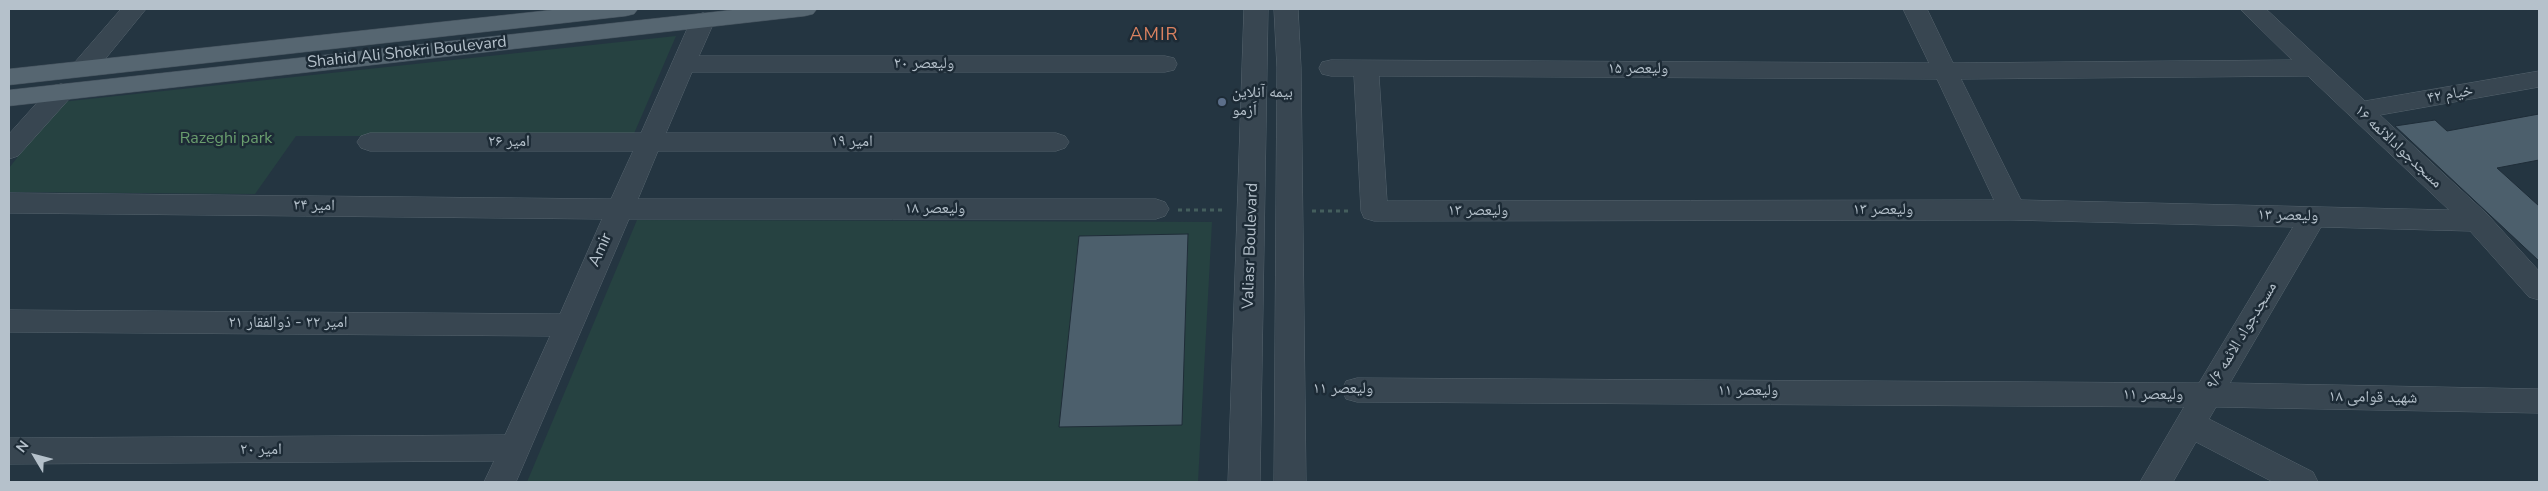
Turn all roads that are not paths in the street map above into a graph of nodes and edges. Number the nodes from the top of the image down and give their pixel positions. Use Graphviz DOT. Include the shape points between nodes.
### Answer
graph roads {
  1 [pos="134,9"];
  2 [pos="627,9"];
  3 [pos="805,9"];
  4 [pos="1256,9"];
  5 [pos="1286,9"];
  6 [pos="1915,9"];
  7 [pos="2252,9"];
  8 [pos="703,20"];
  9 [pos="417,42"];
  10 [pos="682,64"];
  11 [pos="1165,64"];
  12 [pos="84,68"];
  13 [pos="1331,68"];
  14 [pos="1366,68"];
  15 [pos="2315,68"];
  16 [pos="1945,71"];
  17 [pos="9,77"];
  18 [pos="2539,79"];
  19 [pos="61,92"];
  20 [pos="9,98"];
  21 [pos="2360,110"];
  22 [pos="370,142"];
  23 [pos="1056,142"];
  24 [pos="648,143"];
  25 [pos="9,150"];
  26 [pos="9,202"];
  27 [pos="619,209"];
  28 [pos="1156,210"];
  29 [pos="2012,210"];
  30 [pos="2314,217"];
  31 [pos="2477,221"];
  32 [pos="2539,289"];
  33 [pos="9,321"];
  34 [pos="568,325"];
  35 [pos="1357,390"];
  36 [pos="2206,395"];
  37 [pos="2539,400"];
  38 [pos="2190,424"];
  39 [pos="514,448"];
  40 [pos="9,452"];
  41 [pos="500,482"];
  42 [pos="1244,482"];
  43 [pos="1290,482"];
  44 [pos="2156,482"];
  45 [pos="2302,482"];
  1 -- 12 [label="street"];
  2 -- 9 [label="main road, Shahid Ali Shokri Boulevard"];
  3 -- 8 [label="main road, Shahid Ali Shokri Boulevard"];
  4 -- 42 [label="street, Valiasr Boulevard"];
  5 -- 43 [label="street" via="1289,68"];
  6 -- 16 [label="street"];
  7 -- 15 [label="street, مسجدجوادالائمه ۱۶"];
  8 -- 9 [label="main road, Shahid Ali Shokri Boulevard"];
  8 -- 10 [label="street, Amir"];
  9 -- 12 [label="main road, Shahid Ali Shokri Boulevard"];
  9 -- 19 [label="main road, Shahid Ali Shokri Boulevard"];
  10 -- 11 [label="street, ولیعصر ۲۰"];
  10 -- 24 [label="street, Amir"];
  12 -- 17 [label="main road, Shahid Ali Shokri Boulevard"];
  13 -- 14 [label="street, ولیعصر ۱۵"];
  14 -- 16 [label="street, ولیعصر ۱۵"];
  14 -- 29 [label="street, ولیعصر ۱۳" via="1374,211"];
  15 -- 16 [label="street, ولیعصر ۱۵"];
  15 -- 21 [label="street, مسجدجوادالائمه ۱۶"];
  16 -- 29 [label="street"];
  18 -- 21 [label="street, خیام ۴۲"];
  19 -- 20 [label="main road, Shahid Ali Shokri Boulevard"];
  19 -- 25 [label="street"];
  21 -- 31 [label="street, مسجدجوادالائمه ۱۶"];
  22 -- 24 [label="street, امیر ۲۶"];
  23 -- 24 [label="street, امیر ۱۹"];
  24 -- 27 [label="street, Amir"];
  26 -- 27 [label="street, امیر ۲۴"];
  27 -- 28 [label="street, ولیعصر ۱۸"];
  27 -- 34 [label="street, Amir"];
  29 -- 30 [label="street, ولیعصر ۱۳"];
  30 -- 31 [label="street, ولیعصر ۱۳"];
  30 -- 36 [label="street, مسجدجواد الائمه ۹/۶"];
  31 -- 32 [label="street, مسجدجوادالائمه ۱۶"];
  33 -- 34 [label="street, امیر ۲۲ - ذوالفقار ۲۱"];
  34 -- 39 [label="street, Amir"];
  35 -- 36 [label="street, ولیعصر ۱۱"];
  36 -- 37 [label="street, شهید قوامی ۱۸"];
  36 -- 38 [label="street, مسجدجواد الائمه ۹/۶"];
  38 -- 44 [label="street, مسجدجواد الائمه ۹/۶"];
  38 -- 45 [label="street"];
  39 -- 40 [label="street, امیر ۲۰"];
  39 -- 41 [label="street, Amir"];
}
